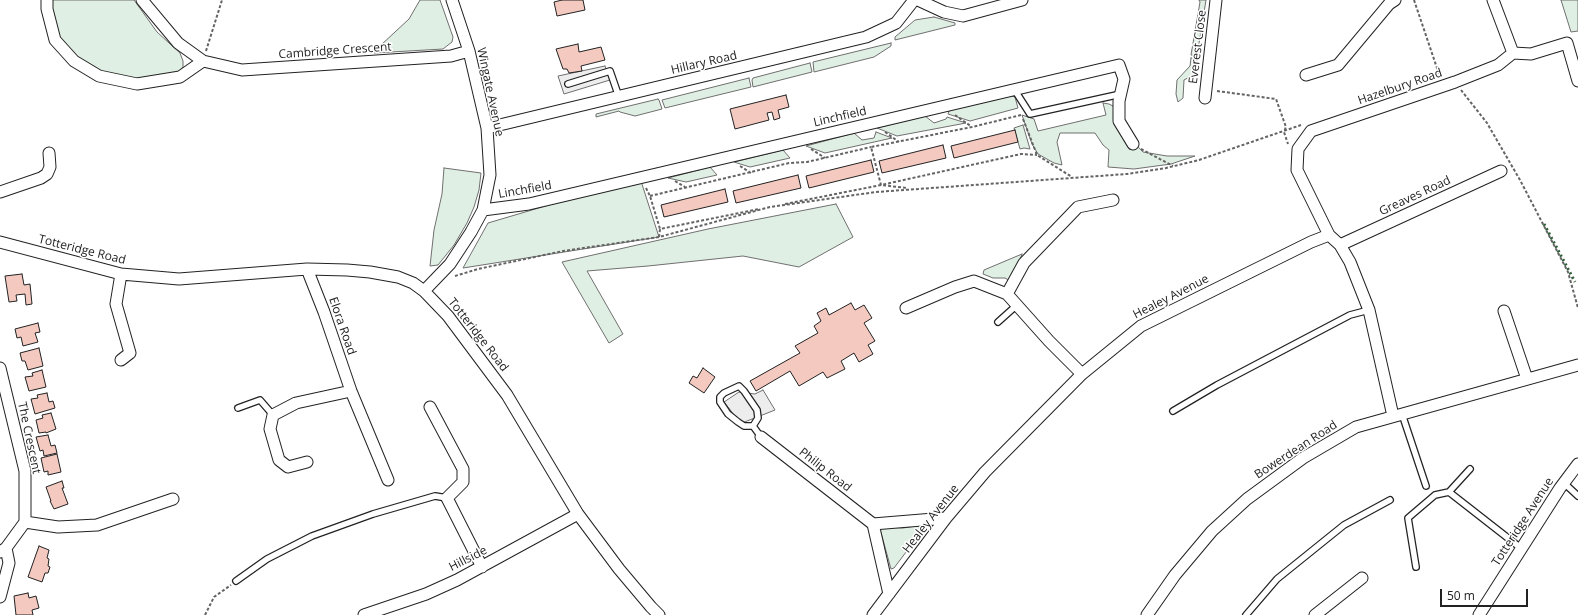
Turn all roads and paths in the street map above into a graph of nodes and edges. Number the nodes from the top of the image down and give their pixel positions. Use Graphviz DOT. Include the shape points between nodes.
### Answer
graph roads {
  1 [pos="47,0"];
  2 [pos="142,0"];
  3 [pos="222,0"];
  4 [pos="452,0"];
  5 [pos="914,0"];
  6 [pos="918,0"];
  7 [pos="1022,0"];
  8 [pos="1216,0"];
  9 [pos="1395,0"];
  10 [pos="1414,0"];
  11 [pos="1493,0"];
  12 [pos="1573,41"];
  13 [pos="469,51"];
  14 [pos="1513,53"];
  15 [pos="203,61"];
  16 [pos="1306,75"];
  17 [pos="1441,78"];
  18 [pos="1578,81"];
  19 [pos="1455,82"];
  20 [pos="568,84"];
  21 [pos="1014,90"];
  22 [pos="1120,94"];
  23 [pos="1206,94"];
  24 [pos="619,97"];
  25 [pos="942,107"];
  26 [pos="1302,125"];
  27 [pos="972,127"];
  28 [pos="487,128"];
  29 [pos="1284,132"];
  30 [pos="1133,144"];
  31 [pos="871,147"];
  32 [pos="49,153"];
  33 [pos="1037,155"];
  34 [pos="1174,166"];
  35 [pos="1501,171"];
  36 [pos="1073,177"];
  37 [pos="640,178"];
  38 [pos="881,185"];
  39 [pos="912,189"];
  40 [pos="0,192"];
  41 [pos="650,196"];
  42 [pos="1113,200"];
  43 [pos="482,210"];
  44 [pos="660,229"];
  45 [pos="1329,235"];
  46 [pos="659,237"];
  47 [pos="0,242"];
  48 [pos="1340,245"];
  49 [pos="307,269"];
  50 [pos="121,274"];
  51 [pos="451,278"];
  52 [pos="424,291"];
  53 [pos="1007,294"];
  54 [pos="1017,305"];
  55 [pos="906,308"];
  56 [pos="1578,308"];
  57 [pos="1369,310"];
  58 [pos="1504,311"];
  59 [pos="998,322"];
  60 [pos="121,360"];
  61 [pos="1578,365"];
  62 [pos="0,368"];
  63 [pos="1082,374"];
  64 [pos="1527,379"];
  65 [pos="351,391"];
  66 [pos="430,407"];
  67 [pos="238,408"];
  68 [pos="1173,411"];
  69 [pos="273,415"];
  70 [pos="1397,415"];
  71 [pos="753,426"];
  72 [pos="761,437"];
  73 [pos="307,462"];
  74 [pos="1578,464"];
  75 [pos="1470,469"];
  76 [pos="388,480"];
  77 [pos="1564,483"];
  78 [pos="1426,486"];
  79 [pos="1449,492"];
  80 [pos="1578,496"];
  81 [pos="447,498"];
  82 [pos="173,499"];
  83 [pos="1390,500"];
  84 [pos="578,514"];
  85 [pos="946,518"];
  86 [pos="26,522"];
  87 [pos="873,524"];
  88 [pos="1522,549"];
  89 [pos="3,550"];
  90 [pos="482,567"];
  91 [pos="1416,567"];
  92 [pos="1362,578"];
  93 [pos="236,581"];
  94 [pos="889,594"];
  95 [pos="0,597"];
  96 [pos="205,615"];
  97 [pos="364,615"];
  98 [pos="659,615"];
  99 [pos="873,615"];
  100 [pos="1148,615"];
  101 [pos="1246,615"];
  102 [pos="1315,615"];
  103 [pos="1479,615"];
  1 -- 15 [label="street" via="55,40 74,61 99,76 137,84 180,77"];
  2 -- 15 [label="street, Cambridge Crescent" via="178,43"];
  3 -- 15 [label="path"];
  4 -- 13 [label="street, Wingate Avenue"];
  5 -- 24 [label="street, Hillary Road" via="896,23 866,37"];
  6 -- 7 [label="street" via="944,12 963,16"];
  8 -- 23 [label="street, Everest Close"];
  9 -- 16 [label="street" via="1338,65"];
  10 -- 17 [label="path"];
  11 -- 14 [label="street"];
  12 -- 14 [label="street" via="1531,54"];
  12 -- 18 [label="street"];
  13 -- 15 [label="street, Cambridge Crescent" via="451,56 242,70"];
  13 -- 28 [label="street, Wingate Avenue"];
  14 -- 19 [label="street, Hazelbury Road" via="1498,65"];
  19 -- 45 [label="street, Hazelbury Road" via="1311,131 1298,149 1297,170"];
  19 -- 56 [label="path" via="1487,123 1520,180 1568,272"];
  20 -- 24 [label="lane" via="610,71"];
  21 -- 22 [label="lane" via="1030,114"];
  21 -- 22 [label="street, Linchfield" via="1119,65 1124,79"];
  21 -- 25 [label="street, Linchfield"];
  22 -- 30 [label="street, Linchfield" via="1119,121"];
  23 -- 29 [label="path" via="1276,99 1286,127"];
  24 -- 28 [label="street, Hillary Road"];
  25 -- 27 [label="path"];
  25 -- 37 [label="street, Linchfield"];
  26 -- 29 [label="path"];
  27 -- 31 [label="path"];
  27 -- 33 [label="path" via="1021,115"];
  28 -- 43 [label="street, Wingate Avenue" via="490,175"];
  29 -- 34 [label="path"];
  30 -- 34 [label="path"];
  31 -- 38 [label="path"];
  31 -- 41 [label="path" via="807,162 788,163"];
  32 -- 40 [label="street" via="50,166 47,174"];
  33 -- 36 [label="path"];
  33 -- 38 [label="path" via="1021,154"];
  34 -- 36 [label="path" via="1128,174"];
  35 -- 48 [label="street, Greaves Road"];
  36 -- 39 [label="path"];
  37 -- 41 [label="path"];
  37 -- 43 [label="street, Linchfield" via="529,204"];
  38 -- 39 [label="path"];
  38 -- 44 [label="path"];
  39 -- 46 [label="path" via="770,207"];
  41 -- 44 [label="path"];
  42 -- 53 [label="street" via="1078,207 1024,264"];
  43 -- 52 [label="street, Wingate Avenue" via="450,264"];
  44 -- 46 [label="path"];
  45 -- 48 [label="street"];
  45 -- 63 [label="street, Healey Avenue" via="1141,326"];
  46 -- 51 [label="path" via="563,251 478,269"];
  47 -- 50 [label="street, Totteridge Road"];
  48 -- 57 [label="street" via="1350,262"];
  49 -- 50 [label="street, Totteridge Road" via="179,279"];
  49 -- 52 [label="street, Totteridge Road" via="370,272 398,277"];
  49 -- 65 [label="street, Elora Road"];
  50 -- 60 [label="street" via="116,304 134,354"];
  52 -- 84 [label="street, Totteridge Road" via="448,316 507,395"];
  53 -- 54 [label="street"];
  53 -- 55 [label="street" via="974,281"];
  54 -- 59 [label="lane"];
  54 -- 63 [label="street"];
  57 -- 68 [label="lane" via="1350,316 1217,385"];
  57 -- 70 [label="street"];
  58 -- 64 [label="street"];
  61 -- 64 [label="street, Bowerdean Road"];
  62 -- 86 [label="street, The Crescent" via="25,472"];
  63 -- 85 [label="street, Healey Avenue" via="985,472"];
  64 -- 70 [label="street, Bowerdean Road"];
  65 -- 69 [label="street" via="296,403"];
  65 -- 76 [label="street, Elora Road"];
  66 -- 81 [label="street" via="463,470 463,482"];
  67 -- 69 [label="lane" via="260,400"];
  69 -- 73 [label="street" via="270,429 279,460 288,467"];
  70 -- 78 [label="lane"];
  70 -- 100 [label="street, Bowerdean Road" via="1356,427 1304,458 1248,499 1212,531 1175,575"];
  71 -- 71 [label="lane" via="758,418 757,410 739,386 720,397 720,402 728,414 744,426"];
  71 -- 72 [label="lane"];
  72 -- 87 [label="street, Philip Road"];
  74 -- 77 [label="street, Totteridge Avenue"];
  75 -- 79 [label="lane"];
  77 -- 80 [label="lane"];
  77 -- 88 [label="street, Totteridge Avenue"];
  79 -- 88 [label="lane"];
  79 -- 91 [label="lane" via="1435,495 1408,518"];
  81 -- 90 [label="street"];
  81 -- 93 [label="lane" via="435,496 373,514 312,536 267,559"];
  82 -- 86 [label="street" via="98,525 58,527"];
  83 -- 101 [label="lane" via="1344,525 1277,579"];
  84 -- 90 [label="street, Hillside"];
  84 -- 98 [label="street, Totteridge Road"];
  85 -- 87 [label="street"];
  85 -- 94 [label="street, Healey Avenue"];
  86 -- 89 [label="street"];
  87 -- 94 [label="street"];
  88 -- 103 [label="street, Totteridge Avenue"];
  89 -- 95 [label="street" via="9,563"];
  90 -- 97 [label="street, Hillside" via="426,594"];
  92 -- 102 [label="street"];
  93 -- 96 [label="path" via="214,597"];
  94 -- 99 [label="street, Healey Avenue"];
}
